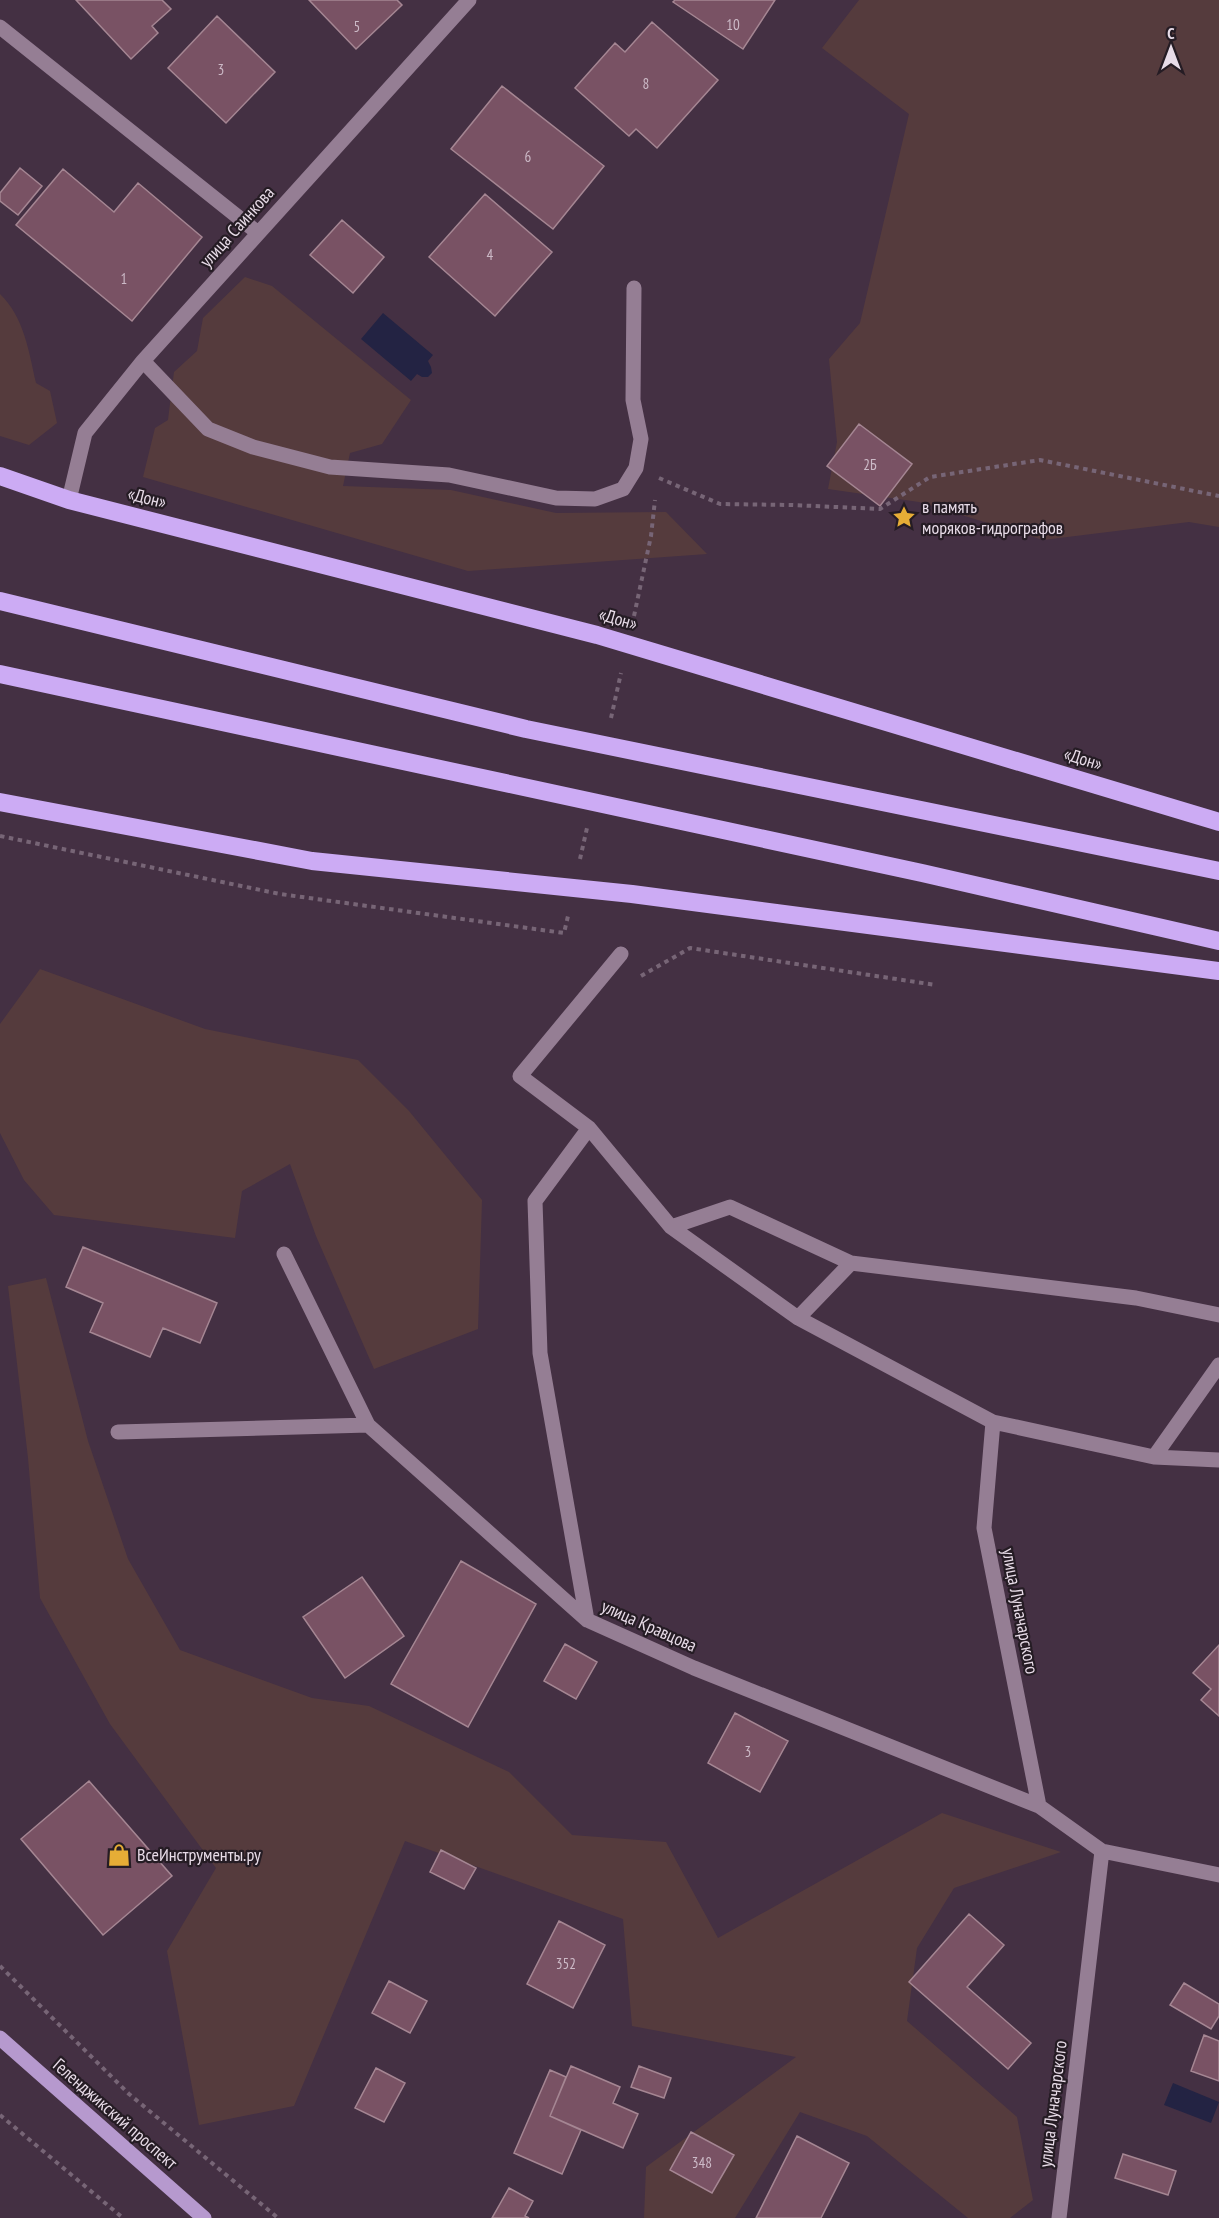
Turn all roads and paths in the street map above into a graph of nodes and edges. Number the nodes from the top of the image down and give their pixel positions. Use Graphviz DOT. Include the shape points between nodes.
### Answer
graph roads {
  1 [pos="469,0"];
  2 [pos="0,27"];
  3 [pos="258,233"];
  4 [pos="634,288"];
  5 [pos="142,361"];
  6 [pos="636,468"];
  7 [pos="0,476"];
  8 [pos="1219,496"];
  9 [pos="69,500"];
  10 [pos="655,500"];
  11 [pos="651,536"];
  12 [pos="0,601"];
  13 [pos="0,674"];
  14 [pos="0,802"];
  15 [pos="1219,822"];
  16 [pos="0,836"];
  17 [pos="1219,871"];
  18 [pos="564,933"];
  19 [pos="1219,941"];
  20 [pos="621,954"];
  21 [pos="1219,971"];
  22 [pos="633,981"];
  23 [pos="936,985"];
  24 [pos="589,1128"];
  25 [pos="671,1227"];
  26 [pos="284,1254"];
  27 [pos="851,1263"];
  28 [pos="1219,1315"];
  29 [pos="798,1318"];
  30 [pos="1219,1365"];
  31 [pos="993,1422"];
  32 [pos="368,1425"];
  33 [pos="118,1432"];
  34 [pos="1154,1457"];
  35 [pos="1219,1460"];
  36 [pos="587,1620"];
  37 [pos="1039,1806"];
  38 [pos="1102,1851"];
  39 [pos="1219,1875"];
  40 [pos="0,1966"];
  41 [pos="0,2038"];
  42 [pos="0,2115"];
  43 [pos="123,2218"];
  44 [pos="204,2218"];
  45 [pos="278,2218"];
  46 [pos="1059,2218"];
  1 -- 3 [label="street, улица Саинкова"];
  2 -- 3 [label="street"];
  3 -- 5 [label="street, улица Саинкова"];
  4 -- 6 [label="street" via="633,400 641,439"];
  5 -- 6 [label="street" via="208,429 253,447 330,467 449,475 555,498 595,499 623,489"];
  5 -- 9 [label="street, улица Саинкова" via="85,433"];
  6 -- 8 [label="path" via="720,504 880,509 930,477 1040,460"];
  7 -- 9 [label="highway, «Дон»"];
  9 -- 15 [label="highway, «Дон»" via="597,635"];
  10 -- 11 [label="path"];
  12 -- 17 [label="highway" via="526,729"];
  13 -- 19 [label="highway"];
  14 -- 21 [label="highway" via="312,861 632,894"];
  16 -- 18 [label="path" via="280,894"];
  20 -- 24 [label="street" via="520,1076"];
  22 -- 23 [label="path" via="690,948"];
  24 -- 25 [label="street"];
  24 -- 36 [label="street" via="535,1202 540,1353"];
  25 -- 27 [label="street" via="729,1207"];
  25 -- 29 [label="street"];
  26 -- 32 [label="street, улица Кравцова"];
  27 -- 28 [label="street" via="1136,1298"];
  27 -- 29 [label="street"];
  29 -- 31 [label="street"];
  30 -- 34 [label="street"];
  31 -- 34 [label="street"];
  31 -- 37 [label="street, улица Луначарского" via="984,1528"];
  32 -- 33 [label="street"];
  32 -- 36 [label="street, улица Кравцова"];
  34 -- 35 [label="street"];
  36 -- 37 [label="street, улица Кравцова" via="694,1668"];
  37 -- 38 [label="street, улица Кравцова"];
  38 -- 39 [label="street"];
  38 -- 46 [label="street, улица Луначарского"];
  40 -- 45 [label="path" via="129,2094"];
  41 -- 44 [label="main road, Геленджикский проспект"];
  42 -- 43 [label="path"];
}
